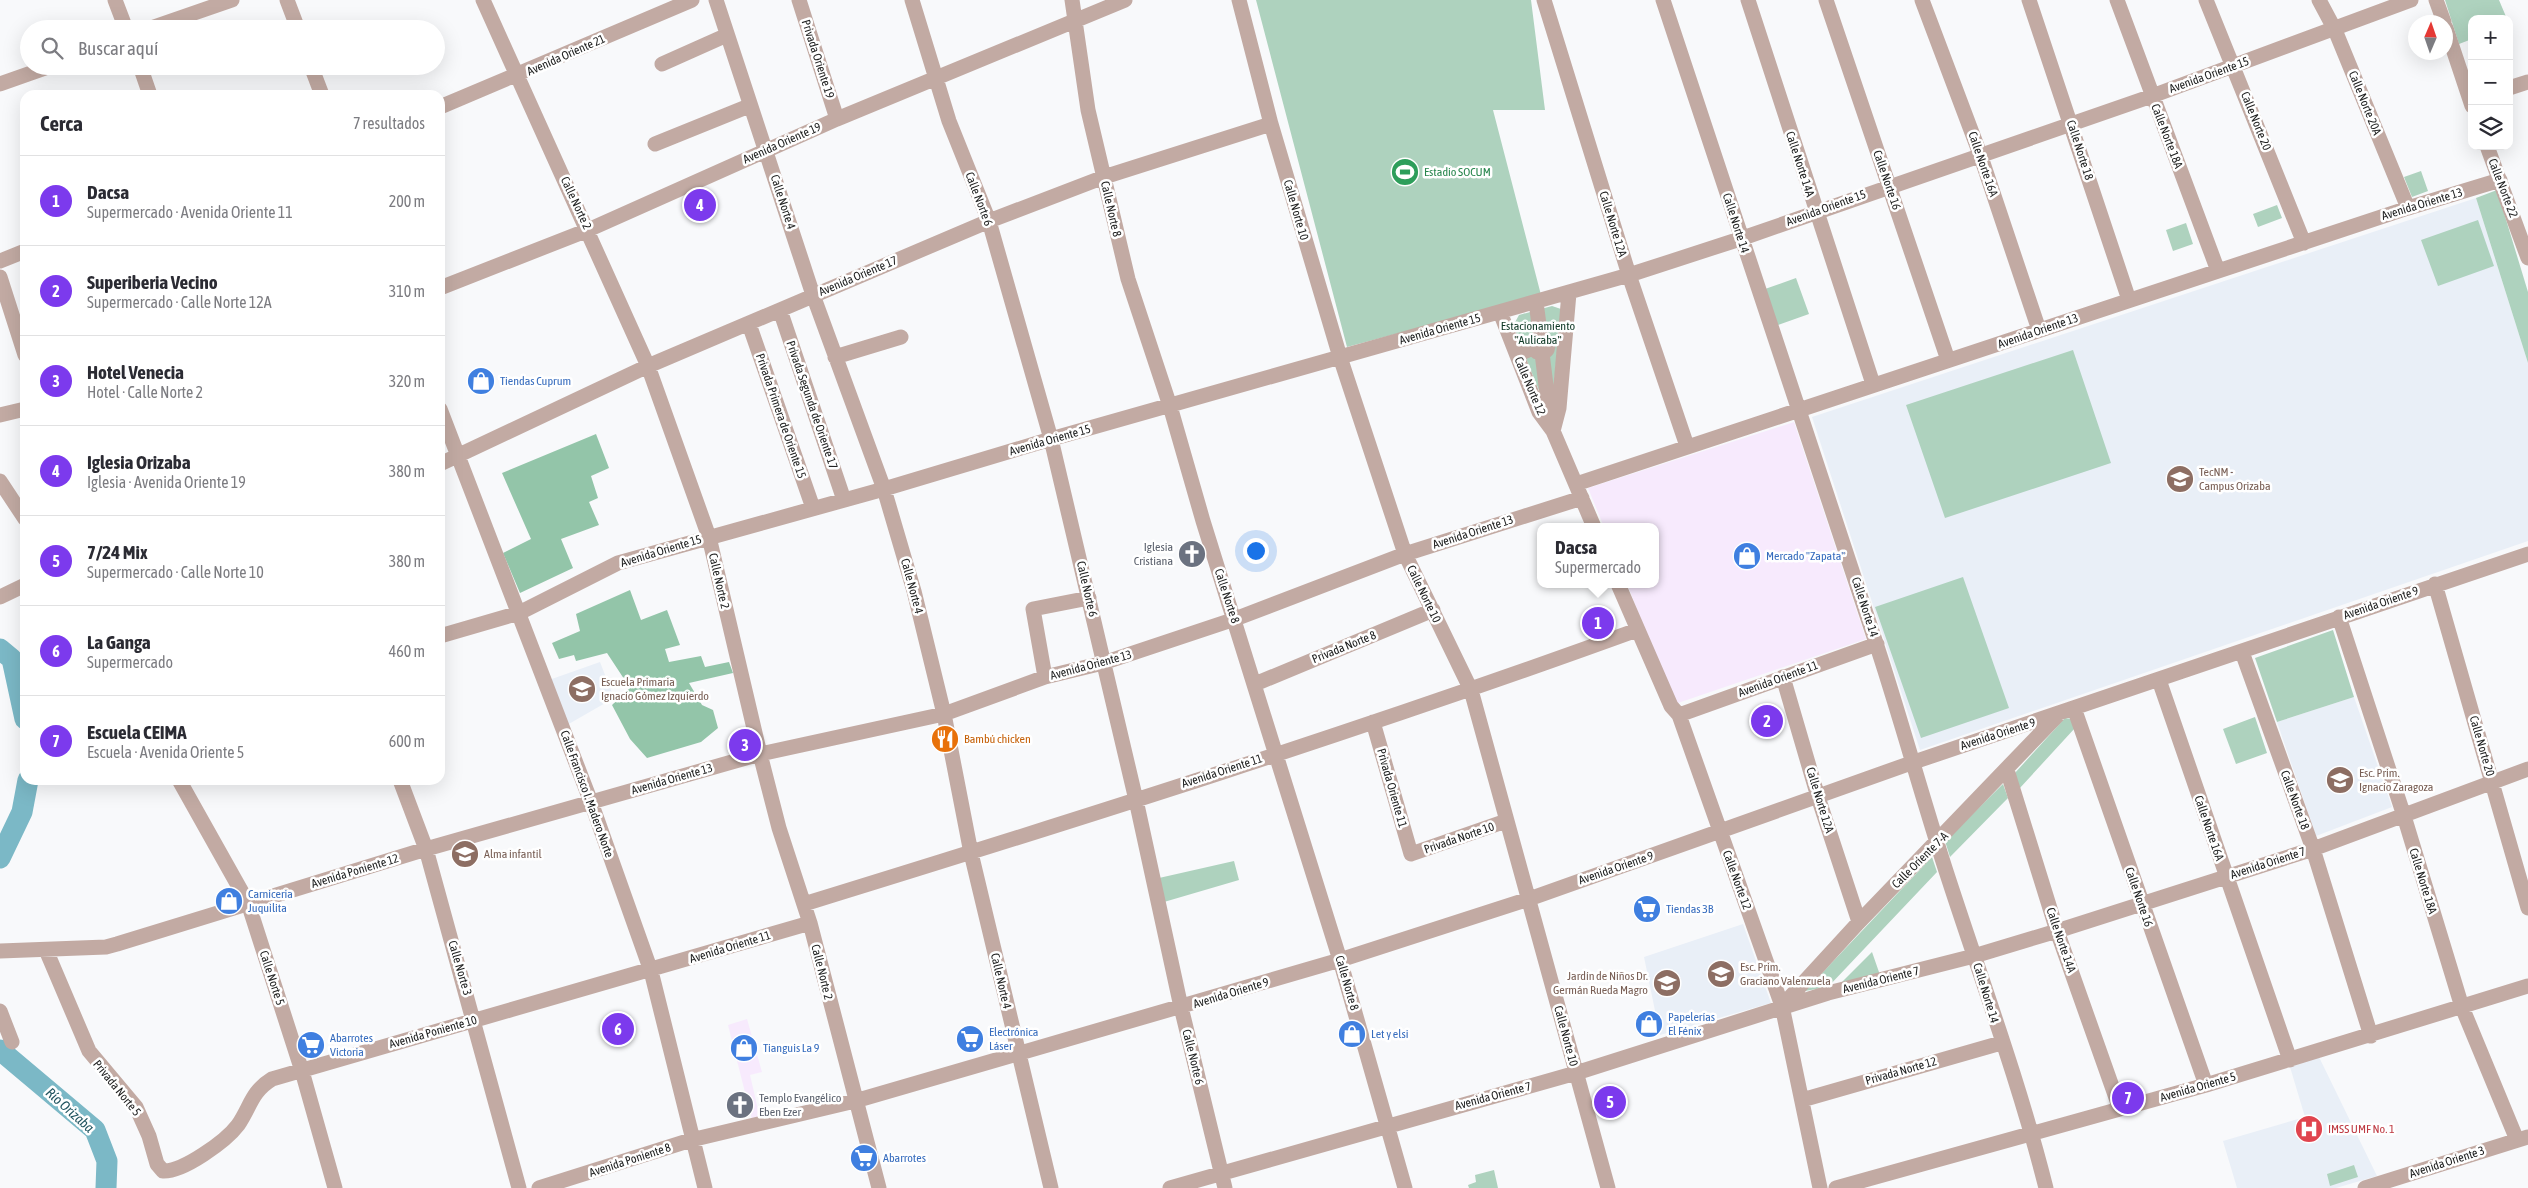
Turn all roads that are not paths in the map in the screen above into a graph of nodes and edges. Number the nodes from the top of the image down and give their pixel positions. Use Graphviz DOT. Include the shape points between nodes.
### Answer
graph roads {
  1 [pos="115,0"];
  2 [pos="232,0"];
  3 [pos="287,0"];
  4 [pos="483,0"];
  5 [pos="692,0"];
  6 [pos="716,0"];
  7 [pos="798,0"];
  8 [pos="912,0"];
  9 [pos="1072,0"];
  10 [pos="1125,0"];
  11 [pos="1239,0"];
  12 [pos="1544,0"];
  13 [pos="1664,0"];
  14 [pos="1748,0"];
  15 [pos="1826,0"];
  16 [pos="1922,0"];
  17 [pos="2029,0"];
  18 [pos="2117,0"];
  19 [pos="2206,0"];
  20 [pos="2320,0"];
  21 [pos="2410,0"];
  22 [pos="2436,0"];
  23 [pos="2441,15"];
  24 [pos="123,20"];
  25 [pos="174,20"];
  26 [pos="295,20"];
  27 [pos="1077,22"];
  28 [pos="2335,30"];
  29 [pos="727,35"];
  30 [pos="2453,49"];
  31 [pos="662,64"];
  32 [pos="2233,65"];
  33 [pos="26,75"];
  34 [pos="143,75"];
  35 [pos="314,75"];
  36 [pos="516,77"];
  37 [pos="936,78"];
  38 [pos="2528,82"];
  39 [pos="0,84"];
  40 [pos="2513,87"];
  41 [pos="148,90"];
  42 [pos="320,90"];
  43 [pos="2468,93"];
  44 [pos="2152,96"];
  45 [pos="445,105"];
  46 [pos="749,106"];
  47 [pos="837,119"];
  48 [pos="2071,123"];
  49 [pos="1271,124"];
  50 [pos="655,144"];
  51 [pos="2489,150"];
  52 [pos="766,151"];
  53 [pos="1980,154"];
  54 [pos="1104,177"];
  55 [pos="2500,180"];
  56 [pos="1890,186"];
  57 [pos="2408,208"];
  58 [pos="1816,212"];
  59 [pos="989,221"];
  60 [pos="588,230"];
  61 [pos="2524,234"];
  62 [pos="1740,239"];
  63 [pos="2304,243"];
  64 [pos="20,253"];
  65 [pos="2528,258"];
  66 [pos="0,261"];
  67 [pos="2218,271"];
  68 [pos="1629,275"];
  69 [pos="0,277"];
  70 [pos="445,286"];
  71 [pos="1569,293"];
  72 [pos="813,295"];
  73 [pos="2129,300"];
  74 [pos="1536,302"];
  75 [pos="780,310"];
  76 [pos="1500,312"];
  77 [pos="748,324"];
  78 [pos="2039,330"];
  79 [pos="901,337"];
  80 [pos="20,339"];
  81 [pos="1541,347"];
  82 [pos="1564,347"];
  83 [pos="1517,355"];
  84 [pos="835,357"];
  85 [pos="1340,357"];
  86 [pos="1948,360"];
  87 [pos="648,366"];
  88 [pos="1873,384"];
  89 [pos="1170,406"];
  90 [pos="1800,409"];
  91 [pos="20,410"];
  92 [pos="1549,410"];
  93 [pos="0,414"];
  94 [pos="445,423"];
  95 [pos="1051,439"];
  96 [pos="1687,446"];
  97 [pos="458,457"];
  98 [pos="445,462"];
  99 [pos="0,481"];
  100 [pos="884,489"];
  101 [pos="1579,491"];
  102 [pos="844,500"];
  103 [pos="813,508"];
  104 [pos="20,511"];
  105 [pos="1592,523"];
  106 [pos="709,537"];
  107 [pos="1405,554"];
  108 [pos="2528,555"];
  109 [pos="2435,584"];
  110 [pos="20,587"];
  111 [pos="1620,588"];
  112 [pos="0,597"];
  113 [pos="1089,598"];
  114 [pos="1433,610"];
  115 [pos="519,613"];
  116 [pos="2339,618"];
  117 [pos="1235,619"];
  118 [pos="1637,630"];
  119 [pos="445,635"];
  120 [pos="1876,644"];
  121 [pos="2242,652"];
  122 [pos="1104,664"];
  123 [pos="1045,677"];
  124 [pos="1783,677"];
  125 [pos="2159,680"];
  126 [pos="1255,684"];
  127 [pos="1471,690"];
  128 [pos="2074,708"];
  129 [pos="944,714"];
  130 [pos="2059,714"];
  131 [pos="1680,715"];
  132 [pos="1373,722"];
  133 [pos="1277,753"];
  134 [pos="760,754"];
  135 [pos="1914,762"];
  136 [pos="2007,770"];
  137 [pos="2528,770"];
  138 [pos="2493,783"];
  139 [pos="182,785"];
  140 [pos="402,785"];
  141 [pos="1818,797"];
  142 [pos="1136,800"];
  143 [pos="591,802"];
  144 [pos="2404,816"];
  145 [pos="1506,821"];
  146 [pos="1719,832"];
  147 [pos="1938,843"];
  148 [pos="426,849"];
  149 [pos="2313,849"];
  150 [pos="971,853"];
  151 [pos="1411,854"];
  152 [pos="2226,877"];
  153 [pos="1529,899"];
  154 [pos="248,903"];
  155 [pos="2141,903"];
  156 [pos="804,904"];
  157 [pos="2528,908"];
  158 [pos="1859,922"];
  159 [pos="810,923"];
  160 [pos="2057,931"];
  161 [pos="46,950"];
  162 [pos="0,951"];
  163 [pos="1974,956"];
  164 [pos="1340,960"];
  165 [pos="651,971"];
  166 [pos="2528,986"];
  167 [pos="1782,1006"];
  168 [pos="1181,1007"];
  169 [pos="2462,1007"];
  170 [pos="0,1011"];
  171 [pos="474,1020"];
  172 [pos="2371,1036"];
  173 [pos="12,1042"];
  174 [pos="2001,1042"];
  175 [pos="1018,1055"];
  176 [pos="2290,1060"];
  177 [pos="302,1071"];
  178 [pos="1576,1073"];
  179 [pos="2206,1085"];
  180 [pos="1802,1100"];
  181 [pos="855,1101"];
  182 [pos="2120,1109"];
  183 [pos="1388,1125"];
  184 [pos="2032,1133"];
  185 [pos="2522,1138"];
  186 [pos="692,1140"];
  187 [pos="163,1171"];
  188 [pos="1221,1173"];
  189 [pos="2395,1184"];
  190 [pos="335,1188"];
  191 [pos="519,1188"];
  192 [pos="539,1188"];
  193 [pos="705,1188"];
  194 [pos="879,1188"];
  195 [pos="1051,1188"];
  196 [pos="1170,1188"];
  197 [pos="1225,1188"];
  198 [pos="1405,1188"];
  199 [pos="1608,1188"];
  200 [pos="1820,1188"];
  201 [pos="1836,1188"];
  202 [pos="2046,1188"];
  203 [pos="2365,1188"];
  1 -- 24 [label="street"];
  2 -- 25 [label="street"];
  3 -- 26 [label="street"];
  4 -- 36 [label="street, Calle Norte 2"];
  5 -- 36 [label="street, Avenida Oriente 21"];
  6 -- 29 [label="street, Calle Norte 4"];
  7 -- 47 [label="street, Privada Oriente 19"];
  8 -- 37 [label="street, Calle Norte 6"];
  9 -- 27 [label="street, Calle Norte 8"];
  10 -- 27 [label="street, Avenida Oriente 19"];
  11 -- 49 [label="street, Calle Norte 10"];
  12 -- 68 [label="street, Calle Norte 12A"];
  13 -- 62 [label="street, Calle Norte 14"];
  14 -- 58 [label="street, Calle Norte 14A"];
  15 -- 56 [label="street, Calle Norte 16"];
  16 -- 53 [label="street, Calle Norte 16A"];
  17 -- 48 [label="street, Calle Norte 18"];
  18 -- 44 [label="street, Calle Norte 18A"];
  19 -- 32 [label="street, Calle Norte 20"];
  20 -- 28 [label="street, Calle Norte 20A"];
  21 -- 28 [label="street, Avenida Oriente 15"];
  22 -- 23 [label="street"];
  27 -- 37 [label="street, Avenida Oriente 19"];
  27 -- 54 [label="street, Calle Norte 8" via="1088,110"];
  28 -- 32 [label="street, Avenida Oriente 15"];
  28 -- 57 [label="street, Calle Norte 20A"];
  29 -- 31 [label="street"];
  29 -- 46 [label="street, Calle Norte 4"];
  30 -- 43 [label="street"];
  32 -- 44 [label="street, Avenida Oriente 15"];
  32 -- 63 [label="street, Calle Norte 20"];
  33 -- 39 [label="street"];
  34 -- 41 [label="street"];
  35 -- 42 [label="street"];
  36 -- 45 [label="street, Avenida Oriente 21"];
  36 -- 60 [label="street, Calle Norte 2"];
  37 -- 47 [label="street, Avenida Oriente 19"];
  37 -- 59 [label="street, Calle Norte 6"];
  38 -- 40 [label="street"];
  44 -- 48 [label="street, Avenida Oriente 15"];
  44 -- 67 [label="street, Calle Norte 18A"];
  46 -- 50 [label="street"];
  46 -- 52 [label="street, Calle Norte 4"];
  47 -- 52 [label="street, Avenida Oriente 19"];
  48 -- 53 [label="street, Avenida Oriente 15"];
  48 -- 73 [label="street, Calle Norte 18"];
  49 -- 54 [label="street, Avenida Oriente 17"];
  49 -- 85 [label="street, Calle Norte 10"];
  51 -- 55 [label="street, Calle Norte 22"];
  52 -- 60 [label="street, Avenida Oriente 19"];
  52 -- 72 [label="street, Calle Norte 4"];
  53 -- 56 [label="street, Avenida Oriente 15"];
  53 -- 78 [label="street, Calle Norte 16A"];
  54 -- 59 [label="street, Avenida Oriente 17"];
  54 -- 89 [label="street, Calle Norte 8" via="1128,279"];
  55 -- 57 [label="street, Avenida Oriente 13"];
  55 -- 61 [label="street, Calle Norte 22"];
  56 -- 58 [label="street, Avenida Oriente 15"];
  56 -- 86 [label="street, Calle Norte 16"];
  57 -- 63 [label="street, Avenida Oriente 13"];
  58 -- 62 [label="street, Avenida Oriente 15"];
  58 -- 88 [label="street, Calle Norte 14A"];
  59 -- 72 [label="street, Avenida Oriente 17"];
  59 -- 95 [label="street, Calle Norte 6"];
  60 -- 70 [label="street, Avenida Oriente 19"];
  60 -- 87 [label="street, Calle Norte 2"];
  61 -- 65 [label="street, Calle Norte 22"];
  62 -- 68 [label="street, Avenida Oriente 15"];
  62 -- 90 [label="street, Calle Norte 14"];
  63 -- 67 [label="street, Avenida Oriente 13"];
  64 -- 66 [label="street"];
  67 -- 73 [label="street, Avenida Oriente 13"];
  68 -- 71 [label="street, Avenida Oriente 15"];
  68 -- 96 [label="street, Calle Norte 12A"];
  69 -- 80 [label="street"];
  71 -- 74 [label="street, Avenida Oriente 15"];
  71 -- 82 [label="street, Calle Norte 12"];
  72 -- 75 [label="street, Avenida Oriente 17"];
  72 -- 84 [label="street, Calle Norte 4"];
  73 -- 78 [label="street, Avenida Oriente 13"];
  74 -- 76 [label="street, Avenida Oriente 15"];
  74 -- 81 [label="street"];
  75 -- 77 [label="street, Avenida Oriente 17"];
  75 -- 102 [label="street, Privada Segunda de Oriente 17"];
  76 -- 83 [label="street, Calle Norte 12"];
  76 -- 85 [label="street, Avenida Oriente 15"];
  77 -- 87 [label="street, Avenida Oriente 17"];
  77 -- 103 [label="street, Privada Primera de Oriente 15"];
  78 -- 86 [label="street, Avenida Oriente 13"];
  79 -- 84 [label="street"];
  81 -- 82 [label="street"];
  81 -- 83 [label="street"];
  81 -- 92 [label="street"];
  82 -- 92 [label="street, Calle Norte 12"];
  83 -- 92 [label="street, Calle Norte 12"];
  84 -- 100 [label="street, Calle Norte 4"];
  85 -- 89 [label="street, Avenida Oriente 15"];
  85 -- 107 [label="street, Calle Norte 10"];
  86 -- 88 [label="street, Avenida Oriente 13"];
  87 -- 97 [label="street, Avenida Oriente 17"];
  87 -- 106 [label="street, Calle Norte 2"];
  88 -- 90 [label="street, Avenida Oriente 13"];
  89 -- 95 [label="street, Avenida Oriente 15"];
  89 -- 117 [label="street, Calle Norte 8"];
  90 -- 96 [label="street, Avenida Oriente 13"];
  90 -- 120 [label="street, Calle Norte 14"];
  91 -- 93 [label="street"];
  92 -- 101 [label="street, Calle Norte 12" via="1553,431"];
  94 -- 97 [label="street, Calle Francisco I. Madero Norte"];
  95 -- 100 [label="street, Avenida Oriente 15"];
  95 -- 113 [label="street, Calle Norte 6"];
  96 -- 101 [label="street, Avenida Oriente 13"];
  97 -- 98 [label="street, Avenida Oriente 17"];
  97 -- 115 [label="street, Calle Francisco I. Madero Norte"];
  99 -- 104 [label="street"];
  100 -- 102 [label="street, Avenida Oriente 15"];
  100 -- 129 [label="street, Calle Norte 4" via="914,591"];
  101 -- 105 [label="street, Calle Norte 12"];
  101 -- 107 [label="street, Avenida Oriente 13"];
  102 -- 103 [label="street, Avenida Oriente 15"];
  103 -- 106 [label="street, Avenida Oriente 15"];
  106 -- 115 [label="street, Avenida Oriente 15" via="618,563"];
  106 -- 134 [label="street, Calle Norte 2"];
  107 -- 114 [label="street, Calle Norte 10"];
  107 -- 117 [label="street, Avenida Oriente 13"];
  108 -- 109 [label="street, Avenida Oriente 9"];
  109 -- 116 [label="street, Avenida Oriente 9"];
  109 -- 138 [label="street, Calle Norte 20"];
  110 -- 112 [label="street"];
  111 -- 118 [label="street, Calle Norte 12"];
  113 -- 122 [label="street, Calle Norte 6"];
  113 -- 123 [label="street" via="1033,609"];
  114 -- 126 [label="street, Privada Norte 8"];
  114 -- 127 [label="street, Calle Norte 10"];
  115 -- 119 [label="street, Avenida Oriente 15"];
  115 -- 143 [label="street, Calle Francisco I. Madero Norte"];
  116 -- 121 [label="street, Avenida Oriente 9"];
  116 -- 144 [label="street, Calle Norte 18A"];
  117 -- 122 [label="street, Avenida Oriente 13"];
  117 -- 126 [label="street, Calle Norte 8"];
  118 -- 127 [label="street, Avenida Oriente 11"];
  118 -- 131 [label="street, Calle Norte 12" via="1671,706"];
  120 -- 124 [label="street, Avenida Oriente 11"];
  120 -- 135 [label="street, Calle Norte 14"];
  121 -- 125 [label="street, Avenida Oriente 9"];
  121 -- 149 [label="street, Calle Norte 18"];
  122 -- 123 [label="street, Avenida Oriente 13"];
  122 -- 142 [label="street, Calle Norte 6"];
  123 -- 129 [label="street, Avenida Oriente 13"];
  124 -- 131 [label="street, Avenida Oriente 11"];
  124 -- 141 [label="street, Calle Norte 12A"];
  125 -- 128 [label="street, Avenida Oriente 9"];
  125 -- 152 [label="street, Calle Norte 16A"];
  126 -- 133 [label="street, Calle Norte 8"];
  127 -- 132 [label="street, Avenida Oriente 11"];
  127 -- 145 [label="street, Calle Norte 10"];
  128 -- 130 [label="street, Avenida Oriente 9"];
  128 -- 155 [label="street, Calle Norte 16"];
  129 -- 134 [label="street, Avenida Oriente 13"];
  129 -- 150 [label="street, Calle Norte 4"];
  130 -- 135 [label="street, Avenida Oriente 9"];
  130 -- 136 [label="street, Calle Oriente 7-A"];
  131 -- 146 [label="street, Calle Norte 12"];
  132 -- 133 [label="street, Avenida Oriente 11"];
  132 -- 151 [label="street, Privada Oriente 11"];
  133 -- 142 [label="street, Avenida Oriente 11"];
  133 -- 164 [label="street, Calle Norte 8"];
  134 -- 143 [label="street, Avenida Oriente 13"];
  134 -- 156 [label="street, Calle Norte 2"];
  135 -- 141 [label="street, Avenida Oriente 9"];
  135 -- 147 [label="street, Calle Norte 14"];
  136 -- 147 [label="street, Calle Oriente 7-A"];
  136 -- 160 [label="street, Calle Norte 14A"];
  137 -- 138 [label="street, Avenida Oriente 7"];
  138 -- 144 [label="street, Avenida Oriente 7"];
  138 -- 157 [label="street, Calle Norte 20"];
  139 -- 154 [label="street, Calle Norte 5"];
  140 -- 148 [label="street, Calle Norte 3"];
  141 -- 146 [label="street, Avenida Oriente 9"];
  141 -- 158 [label="street, Calle Norte 12A"];
  142 -- 150 [label="street, Avenida Oriente 11"];
  142 -- 168 [label="street, Calle Norte 6"];
  143 -- 148 [label="street, Avenida Poniente 12"];
  143 -- 165 [label="street, Calle Francisco I. Madero Norte"];
  144 -- 149 [label="street, Avenida Oriente 7"];
  144 -- 169 [label="street, Calle Norte 18A"];
  145 -- 151 [label="street, Privada Norte 10"];
  145 -- 153 [label="street, Calle Norte 10"];
  146 -- 153 [label="street, Avenida Oriente 9"];
  146 -- 167 [label="street, Calle Norte 12"];
  147 -- 158 [label="street, Calle Oriente 7-A"];
  147 -- 163 [label="street, Calle Norte 14"];
  148 -- 154 [label="street, Avenida Poniente 12"];
  148 -- 171 [label="street, Calle Norte 3"];
  149 -- 152 [label="street, Avenida Oriente 7"];
  149 -- 172 [label="street, Calle Norte 18"];
  150 -- 156 [label="street, Avenida Oriente 11"];
  150 -- 175 [label="street, Calle Norte 4"];
  152 -- 155 [label="street, Avenida Oriente 7"];
  152 -- 176 [label="street, Calle Norte 16A"];
  153 -- 164 [label="street, Avenida Oriente 9"];
  153 -- 178 [label="street, Calle Norte 10"];
  154 -- 161 [label="street, Avenida Poniente 12" via="118,944"];
  154 -- 177 [label="street, Calle Norte 5"];
  155 -- 160 [label="street, Avenida Oriente 7"];
  155 -- 179 [label="street, Calle Norte 16"];
  156 -- 159 [label="street, Calle Norte 2"];
  158 -- 167 [label="street, Calle Oriente 7-A"];
  159 -- 165 [label="street, Avenida Oriente 11"];
  159 -- 181 [label="street, Calle Norte 2"];
  160 -- 163 [label="street, Avenida Oriente 7"];
  160 -- 182 [label="street, Calle Norte 14A"];
  161 -- 162 [label="street, Avenida Poniente 12"];
  161 -- 187 [label="street, Privada Norte 5" via="89,1051 136,1107 157,1164"];
  163 -- 167 [label="street, Avenida Oriente 7"];
  163 -- 174 [label="street, Calle Norte 14"];
  164 -- 168 [label="street, Avenida Oriente 9"];
  164 -- 183 [label="street, Calle Norte 8"];
  165 -- 171 [label="street, Avenida Poniente 10"];
  165 -- 186 [label="street, Calle Francisco I. Madero Norte"];
  166 -- 169 [label="street, Avenida Oriente 5"];
  167 -- 178 [label="street, Avenida Oriente 7"];
  167 -- 180 [label="street, Calle Norte 12"];
  168 -- 175 [label="street, Avenida Oriente 9"];
  168 -- 188 [label="street, Calle Norte 6"];
  169 -- 172 [label="street, Avenida Oriente 5"];
  169 -- 185 [label="street, Calle Norte 18A"];
  170 -- 173 [label="street"];
  171 -- 177 [label="street, Avenida Poniente 10"];
  171 -- 191 [label="street, Calle Norte 3"];
  172 -- 176 [label="street, Avenida Oriente 5"];
  174 -- 180 [label="street, Privada Norte 12"];
  174 -- 184 [label="street, Calle Norte 14"];
  175 -- 181 [label="street, Avenida Oriente 9"];
  175 -- 195 [label="street, Calle Norte 4"];
  176 -- 179 [label="street, Avenida Oriente 5"];
  177 -- 187 [label="street, Avenida Poniente 10" via="264,1084 251,1099 236,1127 220,1141 173,1171"];
  177 -- 190 [label="street, Calle Norte 5"];
  178 -- 183 [label="street, Avenida Oriente 7"];
  178 -- 199 [label="street, Calle Norte 10"];
  179 -- 182 [label="street, Avenida Oriente 5"];
  180 -- 200 [label="street, Calle Norte 12"];
  181 -- 186 [label="street, Avenida Oriente 9"];
  181 -- 194 [label="street, Calle Norte 2"];
  182 -- 184 [label="street, Avenida Oriente 5"];
  183 -- 188 [label="street, Avenida Oriente 7"];
  183 -- 198 [label="street, Calle Norte 8"];
  184 -- 201 [label="street, Avenida Oriente 5"];
  184 -- 202 [label="street, Calle Norte 14"];
  185 -- 189 [label="street, Avenida Oriente 3"];
  186 -- 192 [label="street, Avenida Poniente 8"];
  186 -- 193 [label="street, Calle Francisco I. Madero Norte"];
  188 -- 196 [label="street, Avenida Oriente 7"];
  188 -- 197 [label="street, Calle Norte 6"];
  189 -- 203 [label="street, Avenida Oriente 3"];
}
